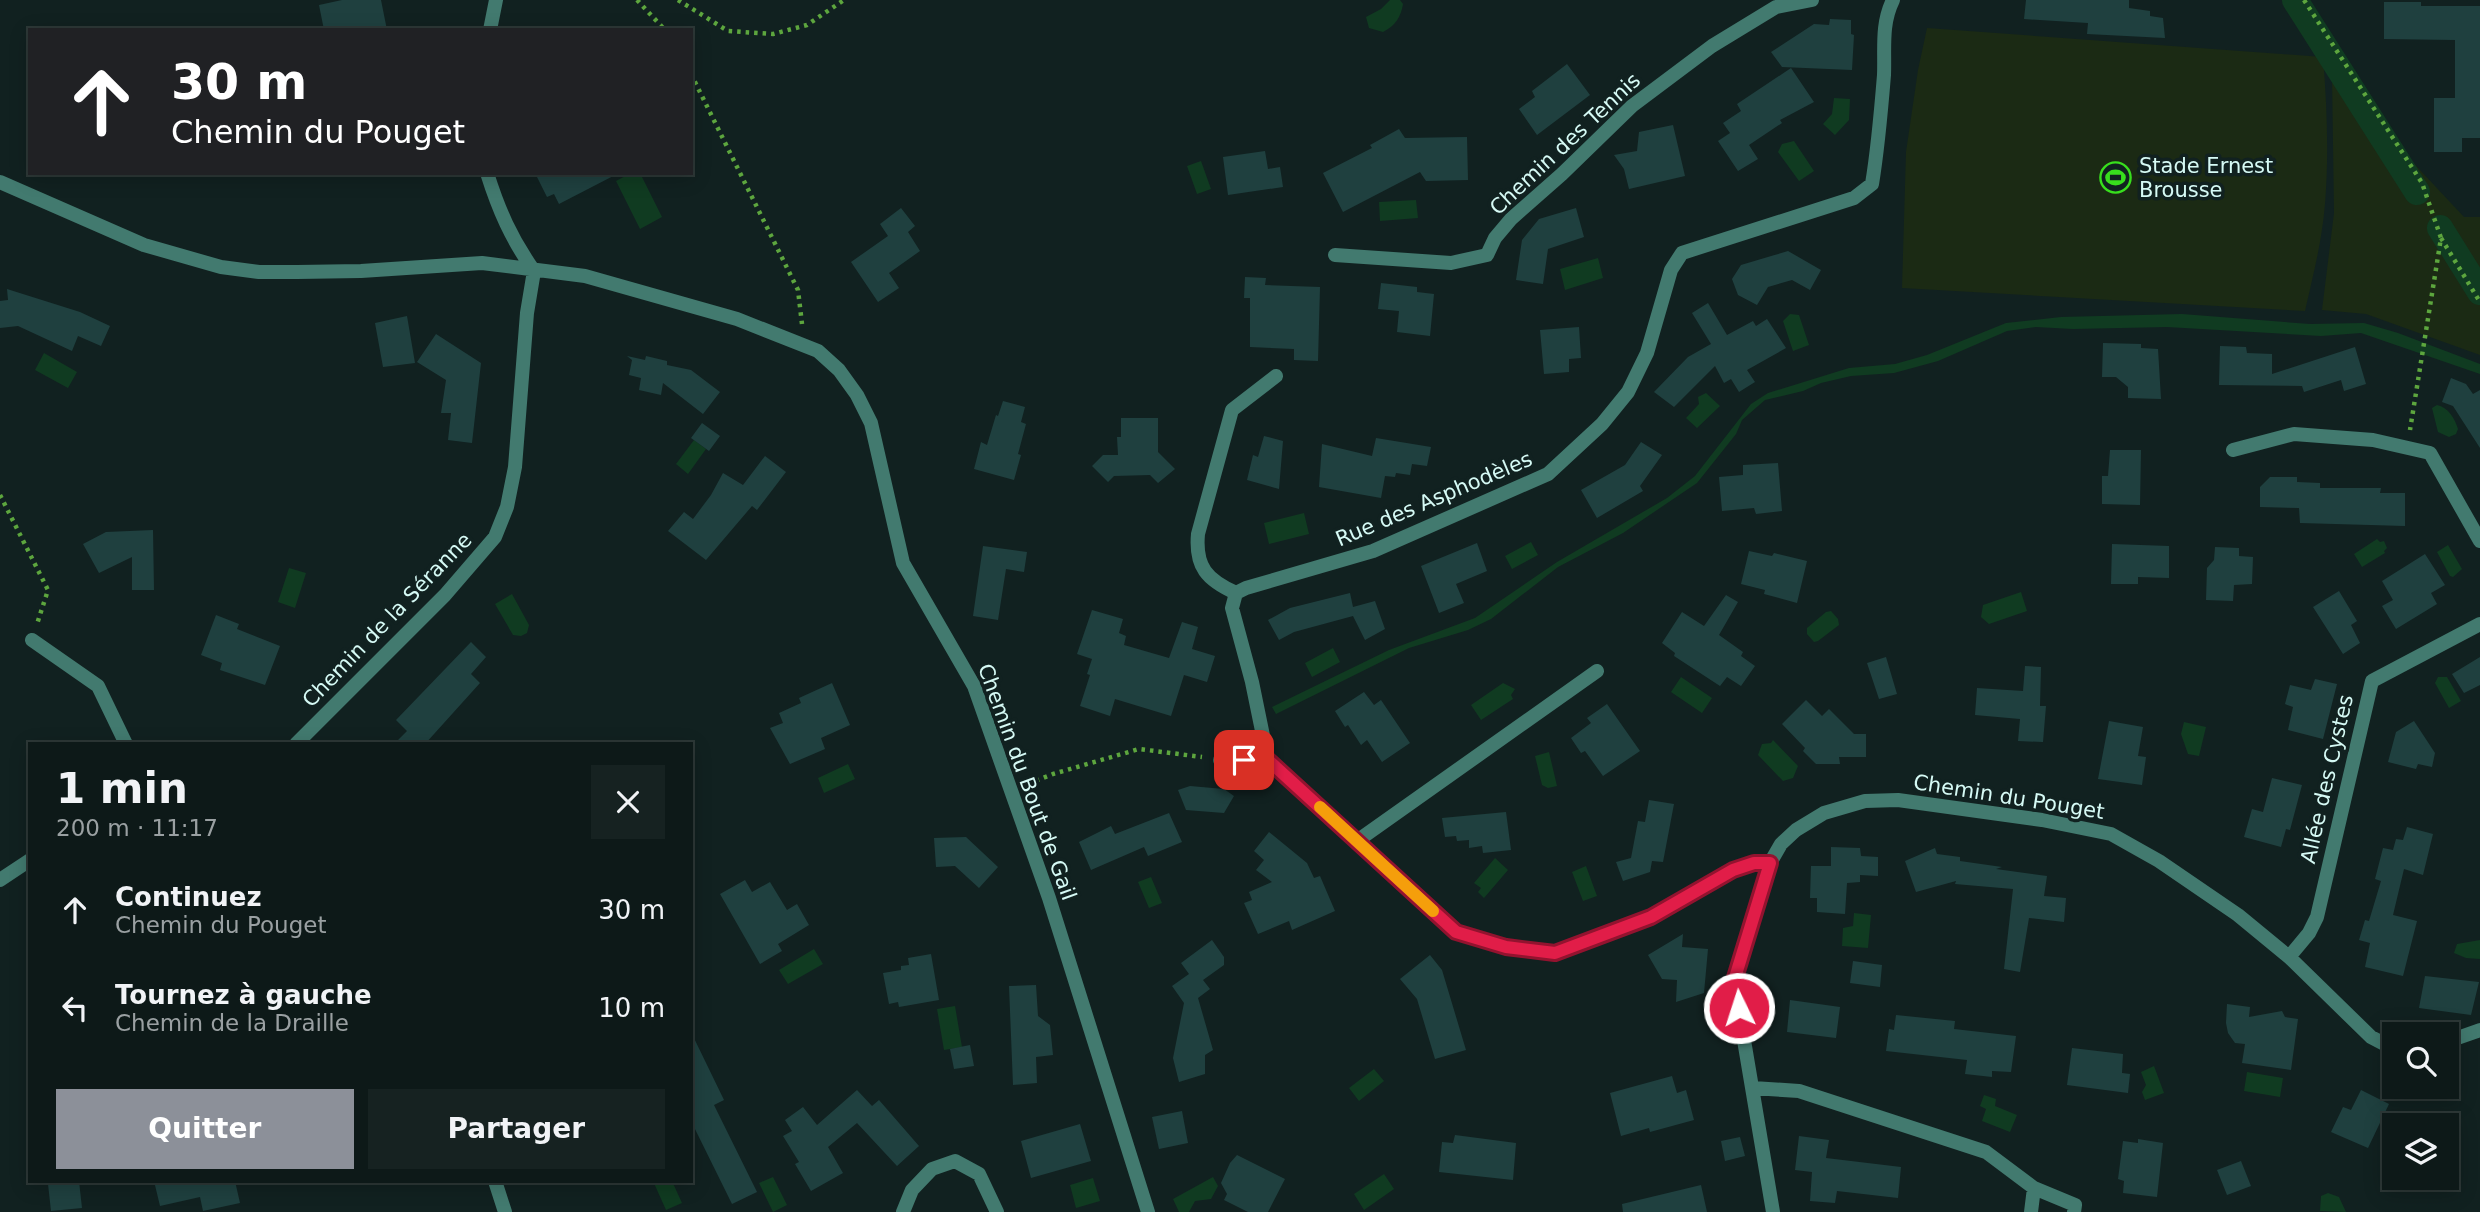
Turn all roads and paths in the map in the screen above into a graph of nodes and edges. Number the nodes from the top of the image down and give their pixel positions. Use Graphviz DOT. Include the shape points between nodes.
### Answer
graph roads {
  1 [pos="496,0"];
  2 [pos="637,0"];
  3 [pos="678,0"];
  4 [pos="844,0"];
  5 [pos="1812,0"];
  6 [pos="1893,0"];
  7 [pos="2304,0"];
  8 [pos="489,28"];
  9 [pos="663,28"];
  10 [pos="693,78"];
  11 [pos="488,175"];
  12 [pos="0,182"];
  13 [pos="2441,238"];
  14 [pos="1335,255"];
  15 [pos="534,271"];
  16 [pos="2480,302"];
  17 [pos="793,340"];
  18 [pos="1276,376"];
  19 [pos="2407,448"];
  20 [pos="2233,450"];
  21 [pos="0,495"];
  22 [pos="2480,541"];
  23 [pos="1236,593"];
  24 [pos="2480,624"];
  25 [pos="32,640"];
  26 [pos="1597,671"];
  27 [pos="125,742"];
  28 [pos="298,742"];
  29 [pos="1220,760"];
  30 [pos="1268,760"];
  31 [pos="1011,791"];
  32 [pos="1357,841"];
  33 [pos="28,861"];
  34 [pos="1770,863"];
  35 [pos="0,880"];
  36 [pos="2289,957"];
  37 [pos="2480,1030"];
  38 [pos="2459,1037"];
  39 [pos="2382,1043"];
  40 [pos="1753,1088"];
  41 [pos="496,1183"];
  42 [pos="2034,1188"];
  43 [pos="505,1212"];
  44 [pos="902,1212"];
  45 [pos="997,1212"];
  46 [pos="1147,1212"];
  47 [pos="1773,1212"];
  48 [pos="2031,1212"];
  49 [pos="2074,1212"];
  1 -- 8 [label="street"];
  2 -- 9 [label="path"];
  3 -- 4 [label="path" via="728,31 773,34 807,25"];
  5 -- 14 [label="street, Chemin des Tennis" via="1776,7 1712,46 1632,106 1511,219 1487,255 1451,262"];
  6 -- 23 [label="street, Rue des Asphodèles" via="1886,15 1872,184 1854,198 1682,253 1671,270 1647,353 1628,392 1602,424 1548,474 1373,551"];
  7 -- 13 [label="path" via="2422,183"];
  10 -- 17 [label="path" via="798,289 802,325"];
  11 -- 15 [label="street" via="502,219"];
  12 -- 15 [label="street, Chemin du Bout de Gail" via="144,245 221,267 322,272 482,263"];
  13 -- 16 [label="path"];
  13 -- 19 [label="path"];
  15 -- 17 [label="street, Chemin du Bout de Gail" via="585,276 737,319"];
  15 -- 28 [label="street, Chemin de la Séranne" via="515,467 495,537 435,605"];
  17 -- 31 [label="street, Chemin du Bout de Gail" via="818,351 839,370 871,423 903,563 974,686"];
  18 -- 23 [label="street" via="1232,410 1198,534 1201,568 1217,585"];
  19 -- 20 [label="street" via="2373,440 2294,434"];
  19 -- 22 [label="street" via="2430,453"];
  21 -- 25 [label="path" via="48,590"];
  23 -- 30 [label="street" via="1232,608"];
  24 -- 36 [label="street, Allée des Cystes" via="2372,681 2317,917"];
  25 -- 27 [label="street" via="98,686"];
  26 -- 32 [label="street"];
  29 -- 30 [label="street"];
  29 -- 31 [label="path" via="1139,749"];
  30 -- 32 [label="street"];
  31 -- 46 [label="street, Chemin du Bout de Gail"];
  32 -- 34 [label="street" via="1456,932 1506,947 1555,953 1651,917 1733,870"];
  33 -- 35 [label="street"];
  34 -- 36 [label="street, Chemin du Pouget" via="1796,830 1824,813 1865,801 1898,800 2087,828 2111,834 2159,861"];
  34 -- 40 [label="street, Chemin du Pouget" via="1734,981"];
  36 -- 39 [label="street, Chemin du Pouget"];
  37 -- 38 [label="street"];
  40 -- 42 [label="street" via="1799,1091 1986,1152"];
  40 -- 47 [label="street, Chemin du Pouget"];
  41 -- 43 [label="street"];
  42 -- 48 [label="street"];
  42 -- 49 [label="street" via="2075,1205"];
  44 -- 45 [label="street" via="912,1190 932,1169 955,1161 979,1174"];
}
